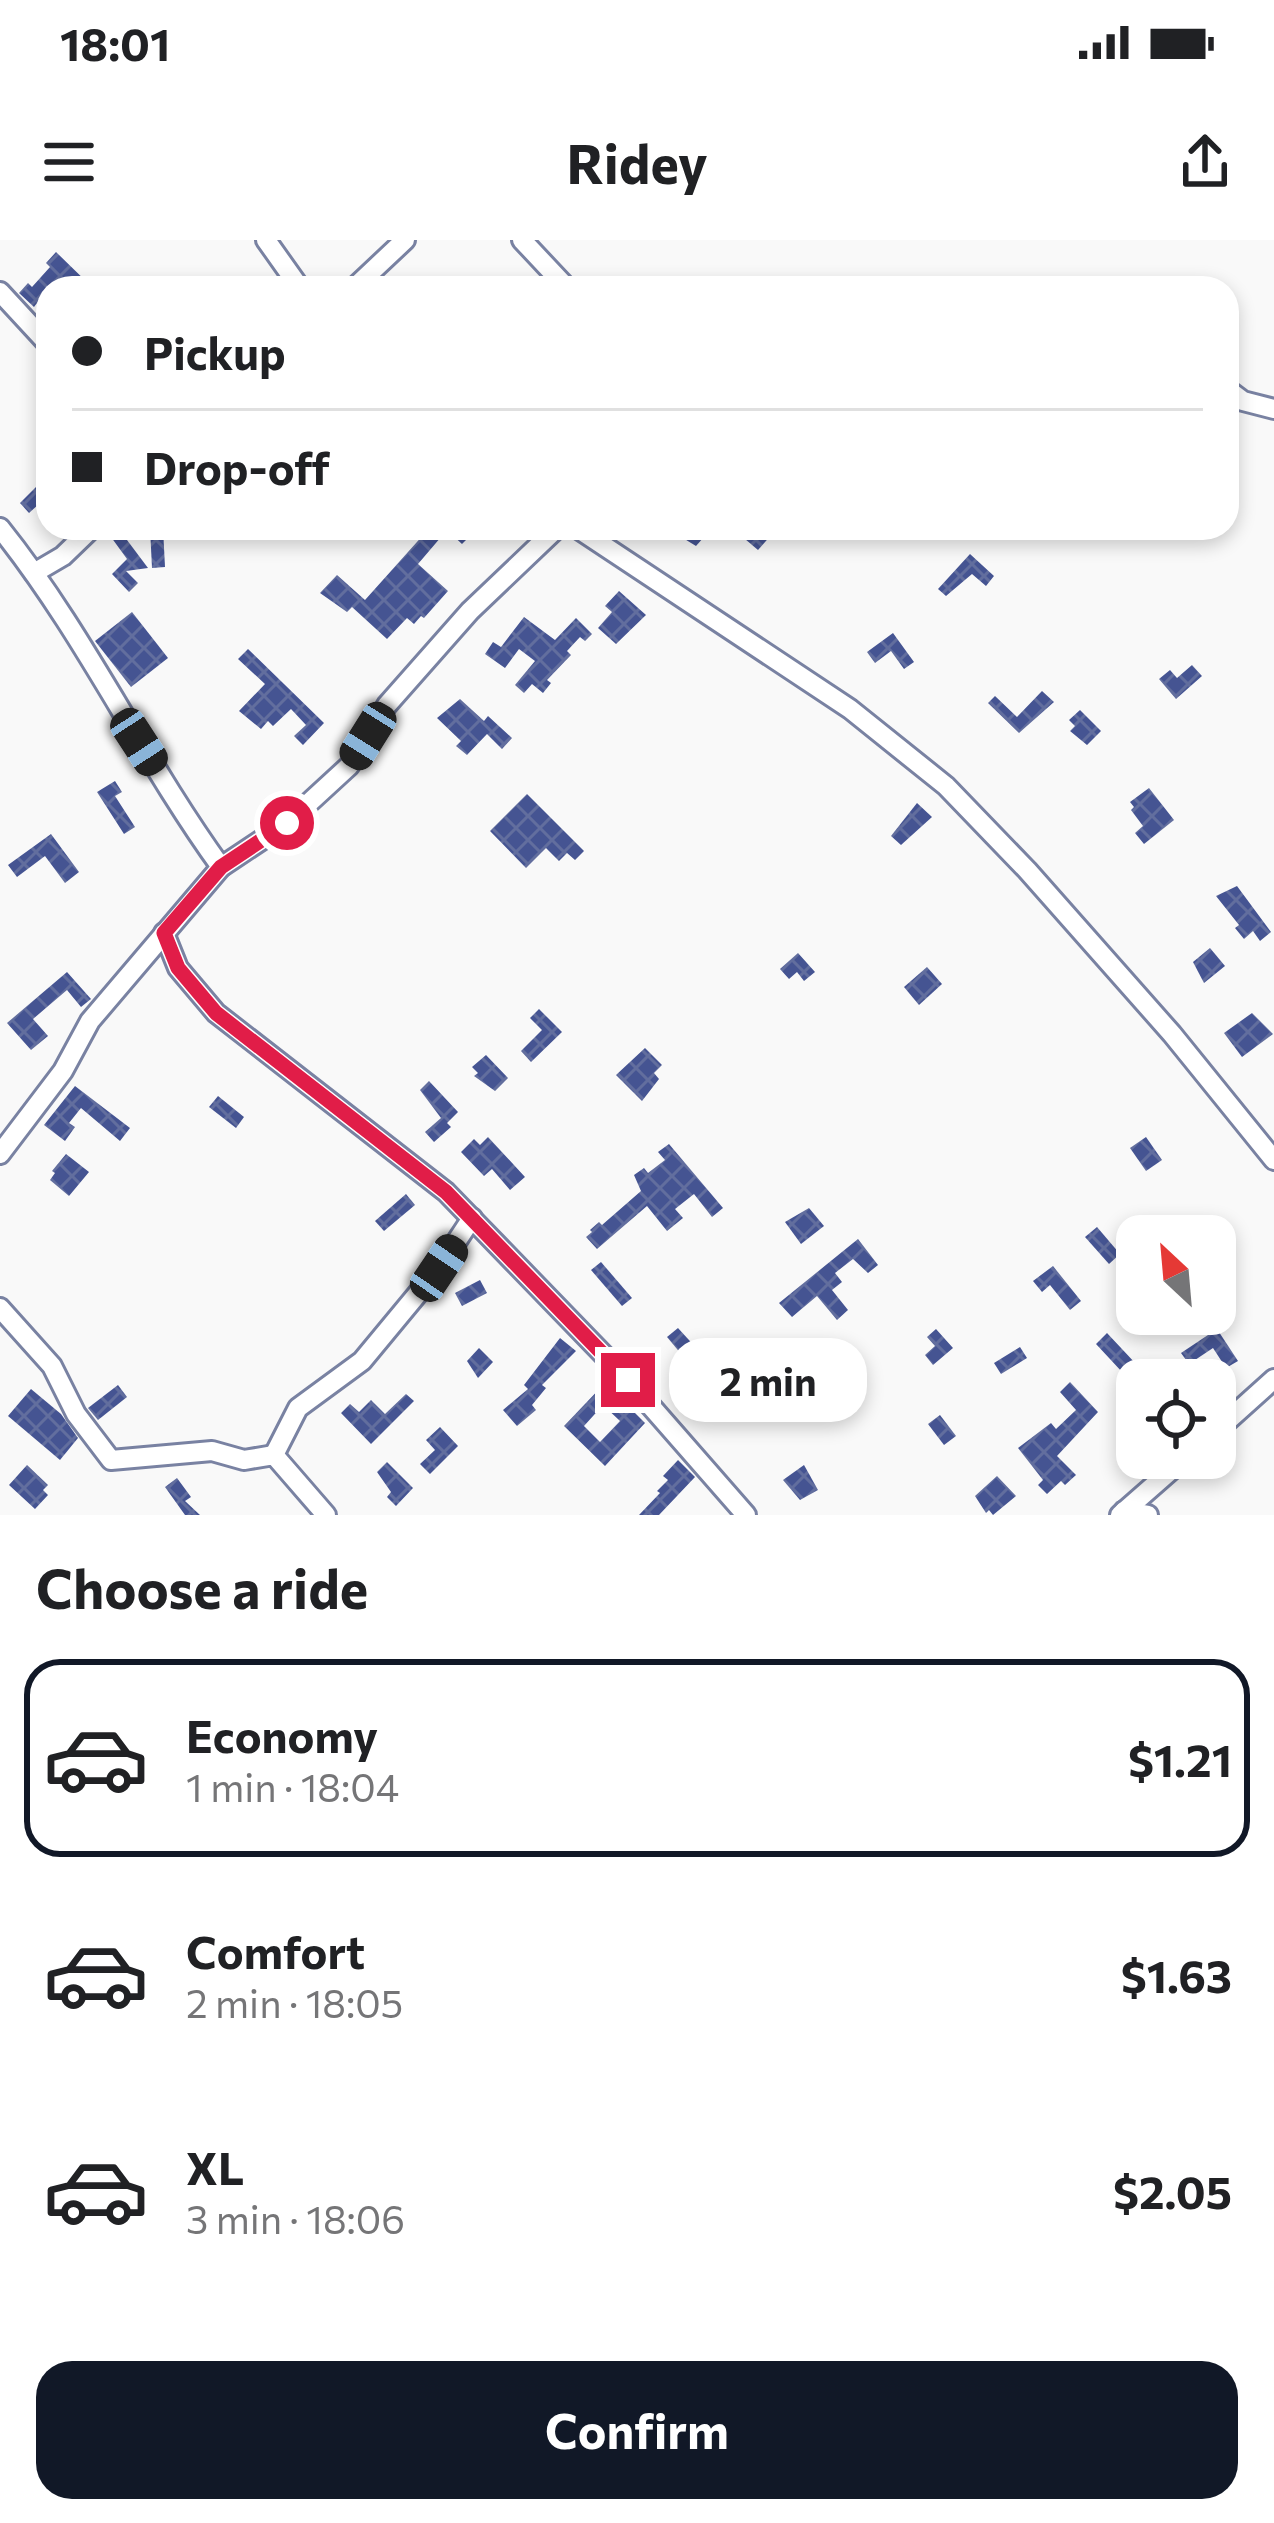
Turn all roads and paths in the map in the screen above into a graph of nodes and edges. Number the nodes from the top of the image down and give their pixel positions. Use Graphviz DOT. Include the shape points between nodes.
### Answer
graph roads {
  1 [pos="266,240"];
  2 [pos="405,240"];
  3 [pos="522,240"];
  4 [pos="292,276"];
  5 [pos="367,276"];
  6 [pos="556,276"];
  7 [pos="0,292"];
  8 [pos="36,331"];
  9 [pos="1239,398"];
  10 [pos="1274,409"];
  11 [pos="0,528"];
  12 [pos="80,540"];
  13 [pos="542,540"];
  14 [pos="595,540"];
  15 [pos="34,573"];
  16 [pos="221,867"];
  17 [pos="164,933"];
  18 [pos="0,1154"];
  19 [pos="1274,1160"];
  20 [pos="472,1218"];
  21 [pos="0,1309"];
  22 [pos="1274,1379"];
  23 [pos="1236,1413"];
  24 [pos="274,1455"];
  25 [pos="1161,1479"];
  26 [pos="1122,1513"];
  27 [pos="326,1515"];
  28 [pos="746,1515"];
  29 [pos="1148,1515"];
  1 -- 4 [label="street"];
  2 -- 5 [label="street"];
  3 -- 6 [label="street"];
  7 -- 8 [label="street"];
  9 -- 10 [label="street"];
  11 -- 15 [label="street"];
  12 -- 15 [label="street"];
  13 -- 16 [label="street" via="387,705 349,766 287,823"];
  14 -- 19 [label="street" via="850,710 946,786 1158,1017"];
  15 -- 16 [label="street"];
  16 -- 17 [label="street"];
  17 -- 18 [label="street" via="90,1021 64,1071"];
  17 -- 20 [label="street" via="178,968 216,1013"];
  20 -- 24 [label="street" via="362,1361 298,1408"];
  20 -- 28 [label="street"];
  21 -- 24 [label="street" via="52,1366 111,1460 212,1450 244,1460"];
  22 -- 23 [label="street"];
  24 -- 27 [label="street"];
  25 -- 26 [label="street"];
  26 -- 29 [label="street"];
}
